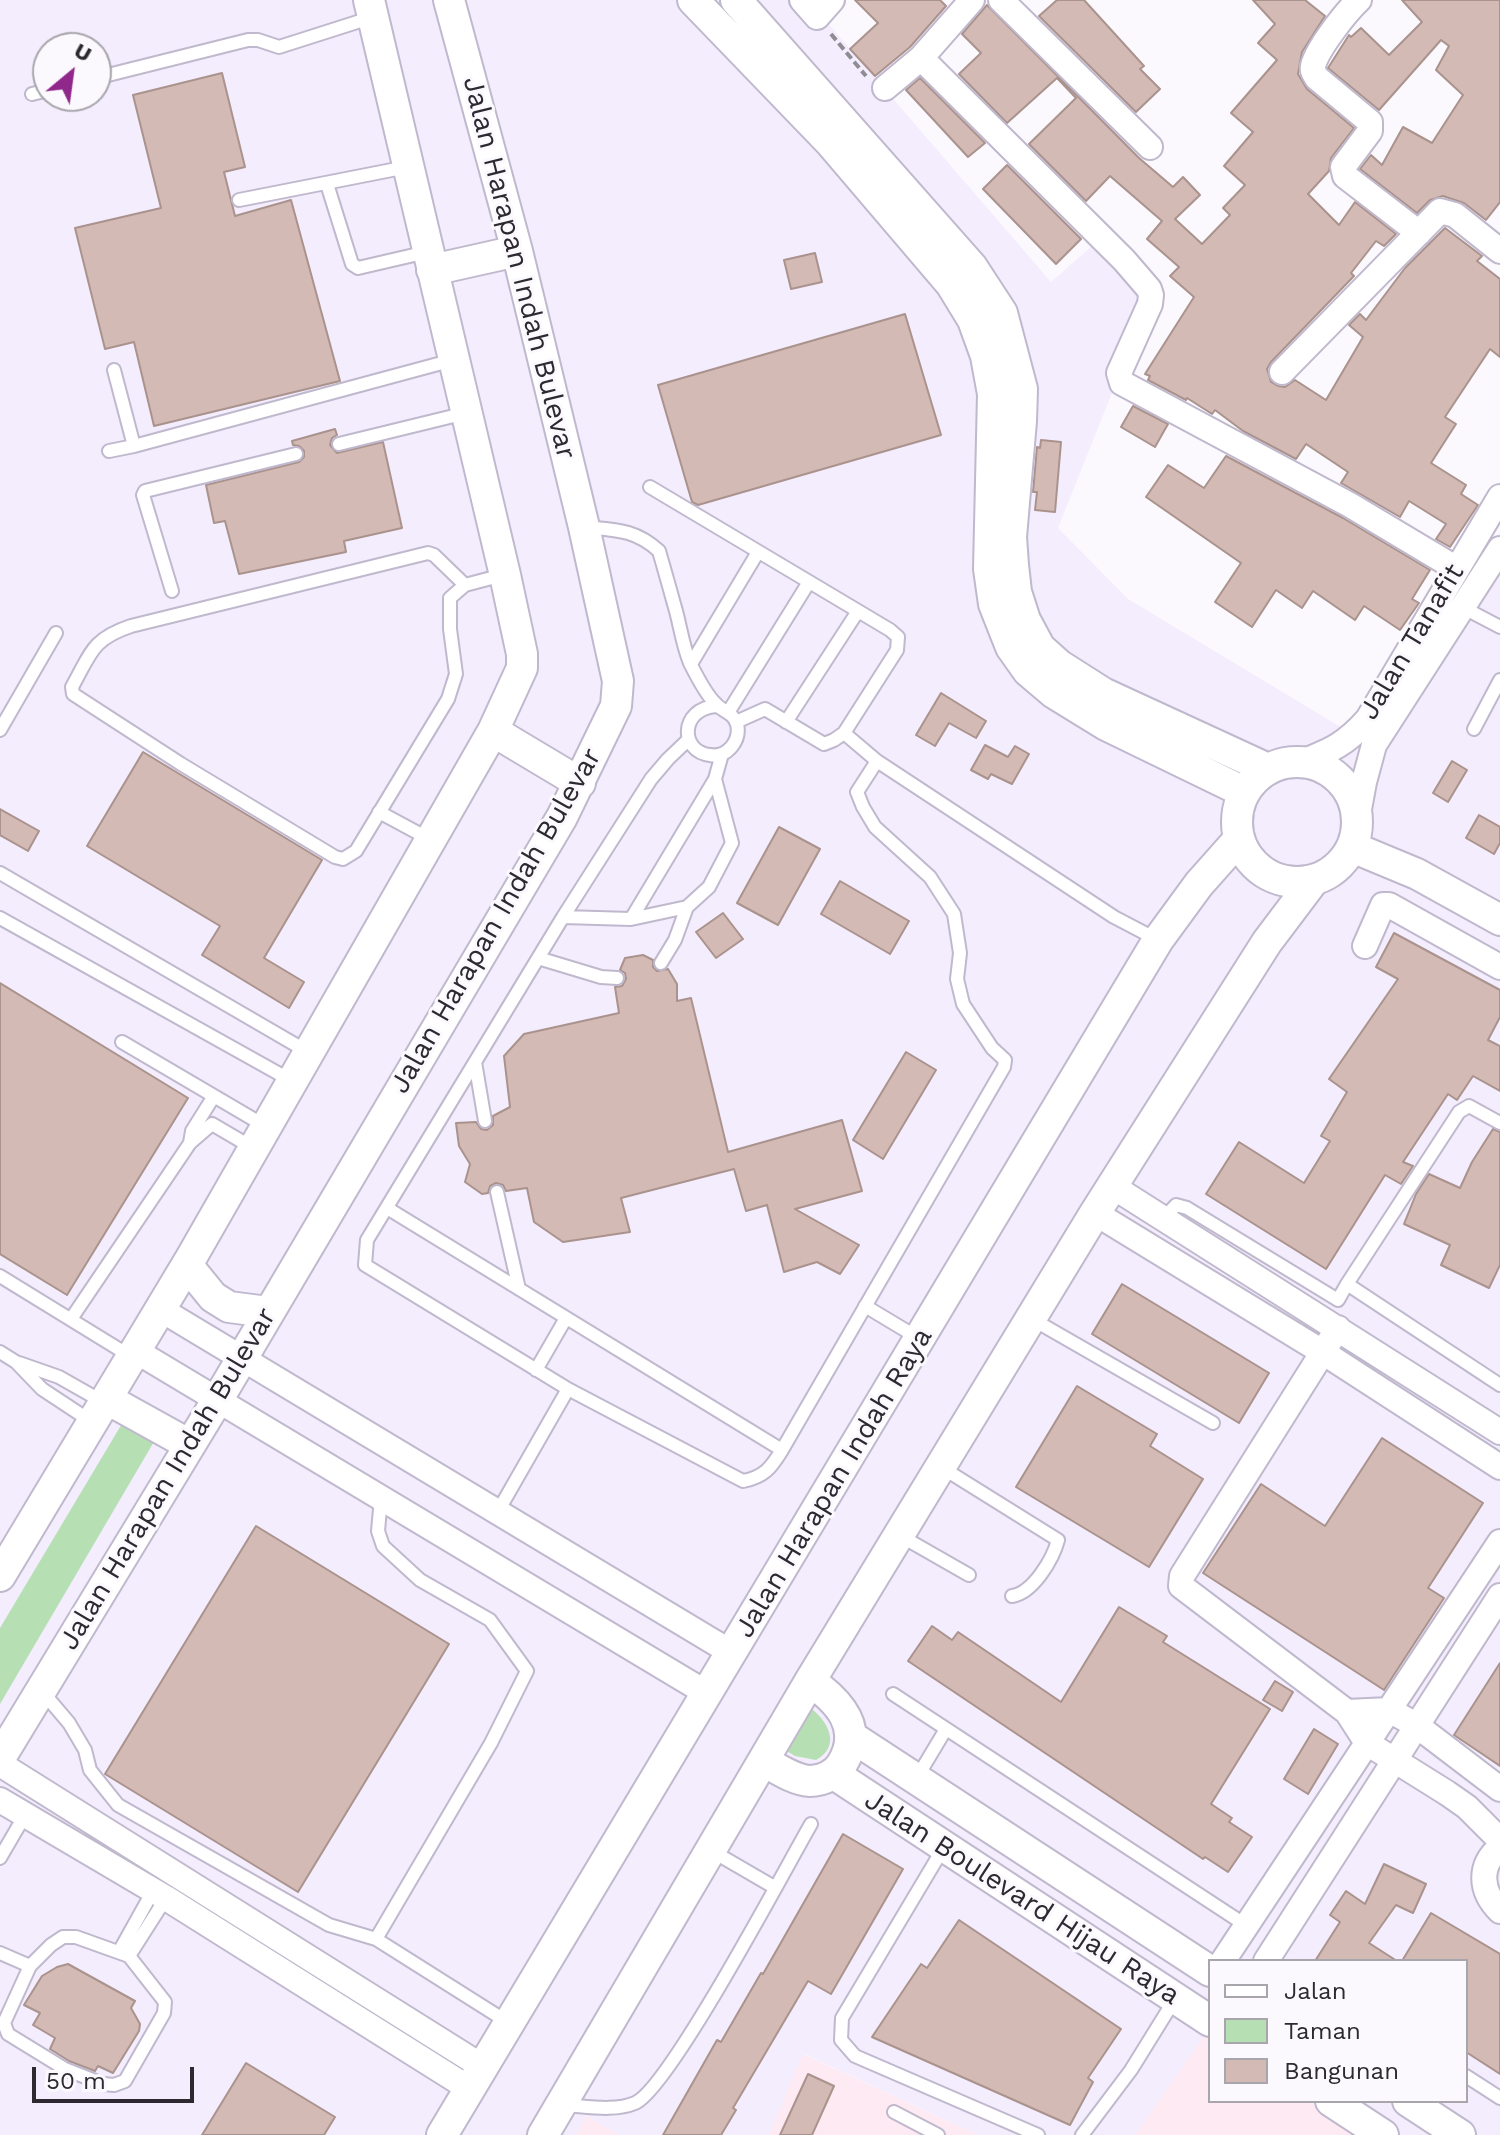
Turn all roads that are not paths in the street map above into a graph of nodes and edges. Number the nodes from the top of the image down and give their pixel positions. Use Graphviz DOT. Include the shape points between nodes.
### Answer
graph roads {
  1 [pos="693,0"];
  2 [pos="736,0"];
  3 [pos="972,0"];
  4 [pos="1001,0"];
  5 [pos="1354,2"];
  6 [pos="451,3"];
  7 [pos="371,8"];
  8 [pos="921,58"];
  9 [pos="112,74"];
  10 [pos="885,88"];
  11 [pos="1150,147"];
  12 [pos="407,167"];
  13 [pos="327,184"];
  14 [pos="239,200"];
  15 [pos="1419,233"];
  16 [pos="1500,251"];
  17 [pos="513,252"];
  18 [pos="436,263"];
  19 [pos="453,360"];
  20 [pos="114,370"];
  21 [pos="1282,372"];
  22 [pos="466,413"];
  23 [pos="339,444"];
  24 [pos="134,446"];
  25 [pos="109,451"];
  26 [pos="296,454"];
  27 [pos="650,487"];
  28 [pos="1500,497"];
  29 [pos="584,527"];
  30 [pos="1500,549"];
  31 [pos="758,552"];
  32 [pos="1457,569"];
  33 [pos="505,575"];
  34 [pos="809,582"];
  35 [pos="465,585"];
  36 [pos="172,591"];
  37 [pos="1462,607"];
  38 [pos="858,611"];
  39 [pos="1500,627"];
  40 [pos="56,633"];
  41 [pos="691,664"];
  42 [pos="1500,680"];
  43 [pos="727,713"];
  44 [pos="786,722"];
  45 [pos="1474,729"];
  46 [pos="0,730"];
  47 [pos="844,733"];
  48 [pos="503,736"];
  49 [pos="689,739"];
  50 [pos="722,754"];
  51 [pos="877,761"];
  52 [pos="1302,762"];
  53 [pos="1268,769"];
  54 [pos="715,779"];
  55 [pos="580,783"];
  56 [pos="1244,792"];
  57 [pos="379,812"];
  58 [pos="1355,834"];
  59 [pos="1239,839"];
  60 [pos="431,840"];
  61 [pos="0,873"];
  62 [pos="1313,881"];
  63 [pos="1199,884"];
  64 [pos="687,907"];
  65 [pos="563,917"];
  66 [pos="0,918"];
  67 [pos="631,919"];
  68 [pos="1500,920"];
  69 [pos="1158,940"];
  70 [pos="1267,942"];
  71 [pos="1365,946"];
  72 [pos="538,958"];
  73 [pos="661,963"];
  74 [pos="1500,967"];
  75 [pos="617,978"];
  76 [pos="122,1042"];
  77 [pos="309,1053"];
  78 [pos="475,1062"];
  79 [pos="292,1081"];
  80 [pos="214,1096"];
  81 [pos="485,1121"];
  82 [pos="1500,1123"];
  83 [pos="259,1137"];
  84 [pos="190,1143"];
  85 [pos="1112,1186"];
  86 [pos="497,1192"];
  87 [pos="387,1208"];
  88 [pos="1095,1213"];
  89 [pos="1163,1219"];
  90 [pos="187,1265"];
  91 [pos="0,1276"];
  92 [pos="1347,1284"];
  93 [pos="519,1289"];
  94 [pos="865,1306"];
  95 [pos="160,1309"];
  96 [pos="268,1312"];
  97 [pos="1335,1317"];
  98 [pos="566,1318"];
  99 [pos="71,1319"];
  100 [pos="1032,1319"];
  101 [pos="920,1339"];
  102 [pos="0,1352"];
  103 [pos="1324,1353"];
  104 [pos="134,1354"];
  105 [pos="242,1357"];
  106 [pos="16,1362"];
  107 [pos="536,1370"];
  108 [pos="1500,1385"];
  109 [pos="568,1389"];
  110 [pos="218,1399"];
  111 [pos="101,1408"];
  112 [pos="1213,1423"];
  113 [pos="1500,1432"];
  114 [pos="190,1445"];
  115 [pos="782,1450"];
  116 [pos="941,1467"];
  117 [pos="1500,1467"];
  118 [pos="381,1498"];
  119 [pos="497,1513"];
  120 [pos="899,1535"];
  121 [pos="1500,1542"];
  122 [pos="969,1575"];
  123 [pos="0,1576"];
  124 [pos="1012,1596"];
  125 [pos="1500,1596"];
  126 [pos="732,1653"];
  127 [pos="810,1681"];
  128 [pos="41,1690"];
  129 [pos="708,1694"];
  130 [pos="893,1694"];
  131 [pos="1389,1710"];
  132 [pos="1347,1712"];
  133 [pos="1416,1725"];
  134 [pos="946,1729"];
  135 [pos="852,1737"];
  136 [pos="1367,1743"];
  137 [pos="1393,1759"];
  138 [pos="0,1761"];
  139 [pos="764,1761"];
  140 [pos="834,1774"];
  141 [pos="916,1779"];
  142 [pos="1500,1789"];
  143 [pos="0,1800"];
  144 [pos="25,1815"];
  145 [pos="811,1824"];
  146 [pos="1500,1840"];
  147 [pos="944,1847"];
  148 [pos="1500,1847"];
  149 [pos="712,1851"];
  150 [pos="0,1858"];
  151 [pos="774,1887"];
  152 [pos="159,1894"];
  153 [pos="1500,1911"];
  154 [pos="1247,1926"];
  155 [pos="376,1939"];
  156 [pos="0,1953"];
  157 [pos="124,1954"];
  158 [pos="1273,1956"];
  159 [pos="1216,1959"];
  160 [pos="1208,1965"];
  161 [pos="30,1966"];
  162 [pos="1208,1968"];
  163 [pos="1176,1999"];
  164 [pos="1208,2020"];
  165 [pos="510,2023"];
  166 [pos="1468,2077"];
  167 [pos="477,2078"];
  168 [pos="1500,2098"];
  169 [pos="1334,2103"];
  170 [pos="1411,2103"];
  171 [pos="561,2105"];
  172 [pos="894,2112"];
  173 [pos="442,2135"];
  174 [pos="543,2135"];
  175 [pos="938,2135"];
  176 [pos="1038,2135"];
  177 [pos="1082,2135"];
  178 [pos="1383,2135"];
  179 [pos="1460,2135"];
  1 -- 56 [label="street" via="830,142 951,284 973,320 993,394 989,569 994,604 1011,647 1054,693 1106,725"];
  2 -- 53 [label="street" via="972,267 1002,313 1022,389 1011,537 1016,592 1040,648 1103,693"];
  3 -- 8 [label="street"];
  4 -- 11 [label="street"];
  5 -- 15 [label="street" via="1321,50 1313,72 1370,122 1370,131 1343,167 1345,176"];
  6 -- 17 [label="street, Jalan Harapan Indah Bulevar"];
  7 -- 9 [label="lane" via="279,47 248,40"];
  7 -- 12 [label="street"];
  8 -- 10 [label="street"];
  8 -- 32 [label="street" via="1149,289 1150,304 1119,373 1122,383 1350,505"];
  12 -- 13 [label="lane"];
  12 -- 18 [label="street"];
  13 -- 14 [label="lane"];
  13 -- 18 [label="lane" via="352,264 358,268"];
  15 -- 16 [label="street" via="1440,211 1448,212"];
  15 -- 21 [label="street"];
  17 -- 18 [label="street"];
  17 -- 29 [label="street, Jalan Harapan Indah Bulevar"];
  18 -- 19 [label="street"];
  19 -- 22 [label="street"];
  19 -- 24 [label="lane"];
  20 -- 24 [label="lane"];
  22 -- 23 [label="lane"];
  22 -- 33 [label="street"];
  24 -- 25 [label="lane"];
  26 -- 36 [label="lane" via="145,491"];
  27 -- 31 [label="lane"];
  28 -- 32 [label="street, Jalan Tanafit"];
  29 -- 41 [label="lane" via="625,531 645,538 659,551"];
  29 -- 55 [label="street, Jalan Harapan Indah Bulevar" via="618,681 616,706"];
  30 -- 37 [label="street, Jalan Tanafit"];
  31 -- 34 [label="lane"];
  31 -- 41 [label="lane"];
  32 -- 52 [label="street, Jalan Tanafit" via="1368,719 1338,748"];
  33 -- 35 [label="lane"];
  33 -- 48 [label="street" via="522,668"];
  34 -- 38 [label="lane"];
  34 -- 43 [label="lane"];
  35 -- 57 [label="lane" via="450,598 449,606 453,685"];
  35 -- 57 [label="lane" via="428,553 131,626 98,642 72,687 73,694 181,764 335,857 343,859 356,851"];
  37 -- 39 [label="lane"];
  37 -- 58 [label="street, Jalan Tanafit" via="1374,745"];
  38 -- 44 [label="lane"];
  38 -- 47 [label="lane" via="898,637 897,650"];
  40 -- 46 [label="lane"];
  41 -- 43 [label="lane"];
  42 -- 45 [label="lane"];
  43 -- 44 [label="lane" via="765,709"];
  43 -- 49 [label="lane" via="704,707 693,715"];
  43 -- 50 [label="lane" via="738,735"];
  44 -- 47 [label="lane" via="824,744"];
  47 -- 51 [label="lane"];
  48 -- 55 [label="street"];
  48 -- 60 [label="street"];
  49 -- 50 [label="lane" via="708,756"];
  49 -- 65 [label="lane" via="651,779"];
  50 -- 54 [label="lane"];
  51 -- 69 [label="lane" via="1114,917"];
  51 -- 94 [label="lane" via="857,792 863,807 875,827 930,877 954,914 963,1004 1005,1060"];
  52 -- 53 [label="street"];
  52 -- 58 [label="street" via="1326,769 1351,796"];
  53 -- 56 [label="street"];
  54 -- 64 [label="lane" via="732,843 709,887"];
  54 -- 67 [label="lane"];
  55 -- 96 [label="street, Jalan Harapan Indah Bulevar"];
  56 -- 59 [label="street" via="1237,815"];
  57 -- 60 [label="lane"];
  58 -- 62 [label="street" via="1337,868"];
  58 -- 68 [label="street"];
  59 -- 62 [label="street" via="1262,871 1287,882"];
  59 -- 63 [label="street, Jalan Harapan Indah Raya"];
  60 -- 77 [label="street"];
  61 -- 77 [label="lane"];
  62 -- 70 [label="street"];
  63 -- 69 [label="street, Jalan Harapan Indah Raya"];
  63 -- 70 [label="street" via="1228,873 1258,886 1271,905"];
  64 -- 67 [label="lane"];
  64 -- 73 [label="lane"];
  65 -- 67 [label="lane"];
  65 -- 72 [label="lane"];
  66 -- 79 [label="lane"];
  69 -- 101 [label="street, Jalan Harapan Indah Raya"];
  70 -- 85 [label="street"];
  71 -- 74 [label="street" via="1378,912 1389,905"];
  72 -- 75 [label="lane"];
  72 -- 78 [label="lane"];
  76 -- 80 [label="lane"];
  77 -- 79 [label="street"];
  78 -- 81 [label="lane"];
  78 -- 87 [label="lane"];
  79 -- 83 [label="street"];
  80 -- 83 [label="lane"];
  80 -- 84 [label="lane"];
  82 -- 92 [label="lane" via="1469,1106 1459,1112"];
  83 -- 84 [label="lane" via="212,1124"];
  83 -- 90 [label="street"];
  84 -- 99 [label="lane"];
  85 -- 88 [label="street"];
  85 -- 89 [label="street"];
  86 -- 93 [label="lane"];
  87 -- 93 [label="lane"];
  87 -- 107 [label="lane" via="367,1240 365,1265"];
  88 -- 100 [label="street"];
  88 -- 103 [label="street"];
  89 -- 97 [label="street"];
  89 -- 97 [label="lane" via="1176,1205 1187,1208"];
  90 -- 95 [label="street"];
  90 -- 96 [label="street" via="213,1297 229,1307"];
  91 -- 99 [label="lane"];
  92 -- 97 [label="lane"];
  92 -- 108 [label="lane"];
  93 -- 98 [label="lane"];
  94 -- 101 [label="lane"];
  94 -- 115 [label="lane"];
  95 -- 104 [label="street"];
  95 -- 105 [label="street"];
  96 -- 105 [label="street, Jalan Harapan Indah Bulevar"];
  97 -- 103 [label="street"];
  97 -- 113 [label="street"];
  98 -- 107 [label="lane"];
  98 -- 115 [label="lane"];
  99 -- 104 [label="lane"];
  100 -- 112 [label="lane"];
  100 -- 116 [label="street"];
  101 -- 126 [label="street, Jalan Harapan Indah Raya"];
  102 -- 106 [label="lane"];
  103 -- 117 [label="street"];
  103 -- 132 [label="street" via="1180,1581"];
  104 -- 110 [label="street"];
  104 -- 111 [label="street"];
  105 -- 110 [label="street, Jalan Harapan Indah Bulevar"];
  105 -- 119 [label="street"];
  106 -- 111 [label="lane" via="59,1377"];
  106 -- 111 [label="lane" via="42,1389"];
  107 -- 109 [label="lane"];
  109 -- 115 [label="lane" via="743,1481 761,1477"];
  109 -- 119 [label="lane"];
  110 -- 114 [label="street, Jalan Harapan Indah Bulevar"];
  110 -- 118 [label="street"];
  111 -- 114 [label="street"];
  111 -- 123 [label="street"];
  114 -- 128 [label="street, Jalan Harapan Indah Bulevar"];
  116 -- 120 [label="street"];
  116 -- 124 [label="lane" via="1058,1540 1039,1575 1022,1594"];
  118 -- 129 [label="street"];
  118 -- 155 [label="lane" via="378,1531 383,1546 420,1580 490,1620 527,1671"];
  119 -- 126 [label="street"];
  120 -- 122 [label="lane"];
  120 -- 127 [label="street"];
  121 -- 131 [label="street"];
  125 -- 133 [label="street"];
  126 -- 129 [label="street, Jalan Harapan Indah Raya"];
  127 -- 135 [label="street" via="833,1697"];
  127 -- 139 [label="street"];
  128 -- 138 [label="street, Jalan Harapan Indah Bulevar"];
  128 -- 155 [label="lane" via="74,1731 90,1770 118,1805 329,1925"];
  129 -- 165 [label="street, Jalan Harapan Indah Raya"];
  130 -- 134 [label="lane"];
  131 -- 132 [label="street"];
  131 -- 133 [label="street"];
  131 -- 136 [label="street"];
  132 -- 136 [label="street"];
  133 -- 137 [label="street"];
  133 -- 142 [label="street"];
  134 -- 141 [label="lane"];
  134 -- 154 [label="lane"];
  135 -- 140 [label="street" via="850,1751"];
  135 -- 141 [label="street, Jalan Boulevard Hijau Raya"];
  136 -- 137 [label="street"];
  136 -- 154 [label="street"];
  137 -- 146 [label="street" via="1467,1807"];
  137 -- 158 [label="street"];
  138 -- 167 [label="street"];
  139 -- 140 [label="street" via="812,1781"];
  139 -- 149 [label="street"];
  140 -- 147 [label="street, Jalan Boulevard Hijau Raya"];
  141 -- 160 [label="street, Jalan Boulevard Hijau Raya"];
  143 -- 144 [label="street"];
  144 -- 150 [label="lane"];
  144 -- 152 [label="street"];
  145 -- 151 [label="lane"];
  147 -- 163 [label="street, Jalan Boulevard Hijau Raya"];
  147 -- 176 [label="lane" via="842,2018 841,2040 855,2056"];
  148 -- 153 [label="street" via="1484,1870 1484,1887"];
  149 -- 151 [label="lane"];
  149 -- 171 [label="street"];
  151 -- 171 [label="lane" via="654,2088 636,2103 607,2108"];
  152 -- 157 [label="lane"];
  152 -- 167 [label="street"];
  154 -- 159 [label="street"];
  155 -- 165 [label="lane"];
  156 -- 161 [label="lane"];
  157 -- 161 [label="lane" via="63,1937"];
  157 -- 161 [label="lane" via="165,2002 164,2013 125,2081 114,2085 65,2069 8,2034 4,2023"];
  162 -- 163 [label="street"];
  163 -- 164 [label="street, Jalan Boulevard Hijau Raya"];
  163 -- 177 [label="lane"];
  165 -- 167 [label="street, Jalan Harapan Indah Raya"];
  166 -- 168 [label="lane"];
  167 -- 173 [label="street, Jalan Harapan Indah Raya"];
  169 -- 178 [label="street"];
  170 -- 179 [label="street"];
  171 -- 174 [label="street"];
  172 -- 175 [label="lane"];
}
